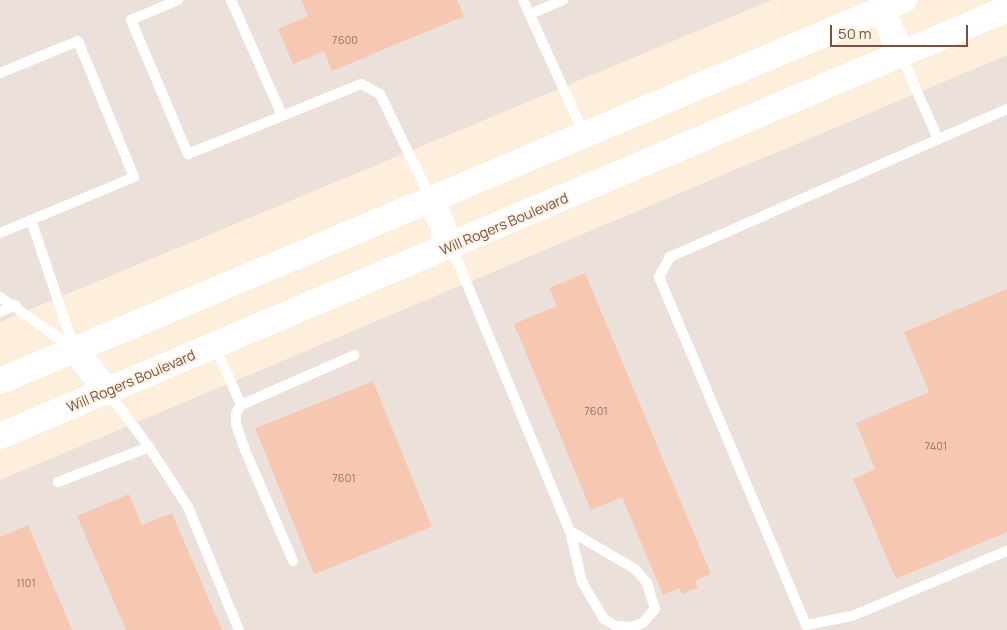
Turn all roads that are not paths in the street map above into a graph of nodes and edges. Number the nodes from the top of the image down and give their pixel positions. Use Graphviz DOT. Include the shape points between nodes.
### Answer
graph roads {
  1 [pos="178,0"];
  2 [pos="231,0"];
  3 [pos="523,0"];
  4 [pos="563,0"];
  5 [pos="893,5"];
  6 [pos="1007,9"];
  7 [pos="530,14"];
  8 [pos="901,54"];
  9 [pos="0,73"];
  10 [pos="1007,110"];
  11 [pos="282,115"];
  12 [pos="584,135"];
  13 [pos="938,139"];
  14 [pos="432,200"];
  15 [pos="31,220"];
  16 [pos="0,233"];
  17 [pos="451,247"];
  18 [pos="0,297"];
  19 [pos="16,306"];
  20 [pos="0,312"];
  21 [pos="215,346"];
  22 [pos="75,349"];
  23 [pos="355,355"];
  24 [pos="0,381"];
  25 [pos="107,391"];
  26 [pos="241,405"];
  27 [pos="0,436"];
  28 [pos="149,447"];
  29 [pos="58,482"];
  30 [pos="570,531"];
  31 [pos="1007,551"];
  32 [pos="293,561"];
  33 [pos="239,630"];
  1 -- 11 [label="lane" via="132,20 188,154"];
  2 -- 11 [label="lane"];
  3 -- 7 [label="lane"];
  4 -- 7 [label="lane"];
  5 -- 8 [label="main road"];
  5 -- 12 [label="main road"];
  6 -- 8 [label="main road, Will Rogers Boulevard"];
  7 -- 12 [label="lane"];
  8 -- 13 [label="lane"];
  8 -- 17 [label="main road, Will Rogers Boulevard"];
  9 -- 15 [label="lane" via="78,41 134,177"];
  10 -- 13 [label="lane"];
  11 -- 14 [label="lane" via="350,87 369,86 380,94 392,114"];
  12 -- 14 [label="main road"];
  13 -- 31 [label="lane" via="670,257 660,277 806,625 852,616"];
  14 -- 17 [label="main road"];
  14 -- 22 [label="main road"];
  15 -- 16 [label="lane"];
  15 -- 22 [label="lane"];
  17 -- 21 [label="main road, Will Rogers Boulevard"];
  17 -- 30 [label="lane"];
  18 -- 19 [label="lane"];
  19 -- 20 [label="lane"];
  19 -- 22 [label="lane"];
  21 -- 25 [label="main road, Will Rogers Boulevard"];
  21 -- 26 [label="lane"];
  22 -- 24 [label="main road"];
  22 -- 25 [label="main road"];
  23 -- 26 [label="lane"];
  25 -- 27 [label="main road, Will Rogers Boulevard"];
  25 -- 28 [label="lane"];
  26 -- 32 [label="lane" via="236,413 236,424"];
  28 -- 29 [label="lane"];
  28 -- 33 [label="lane" via="188,508"];
  30 -- 30 [label="lane" via="582,582 604,619 616,626 632,627 643,623 654,610 647,583 635,569"];
}
